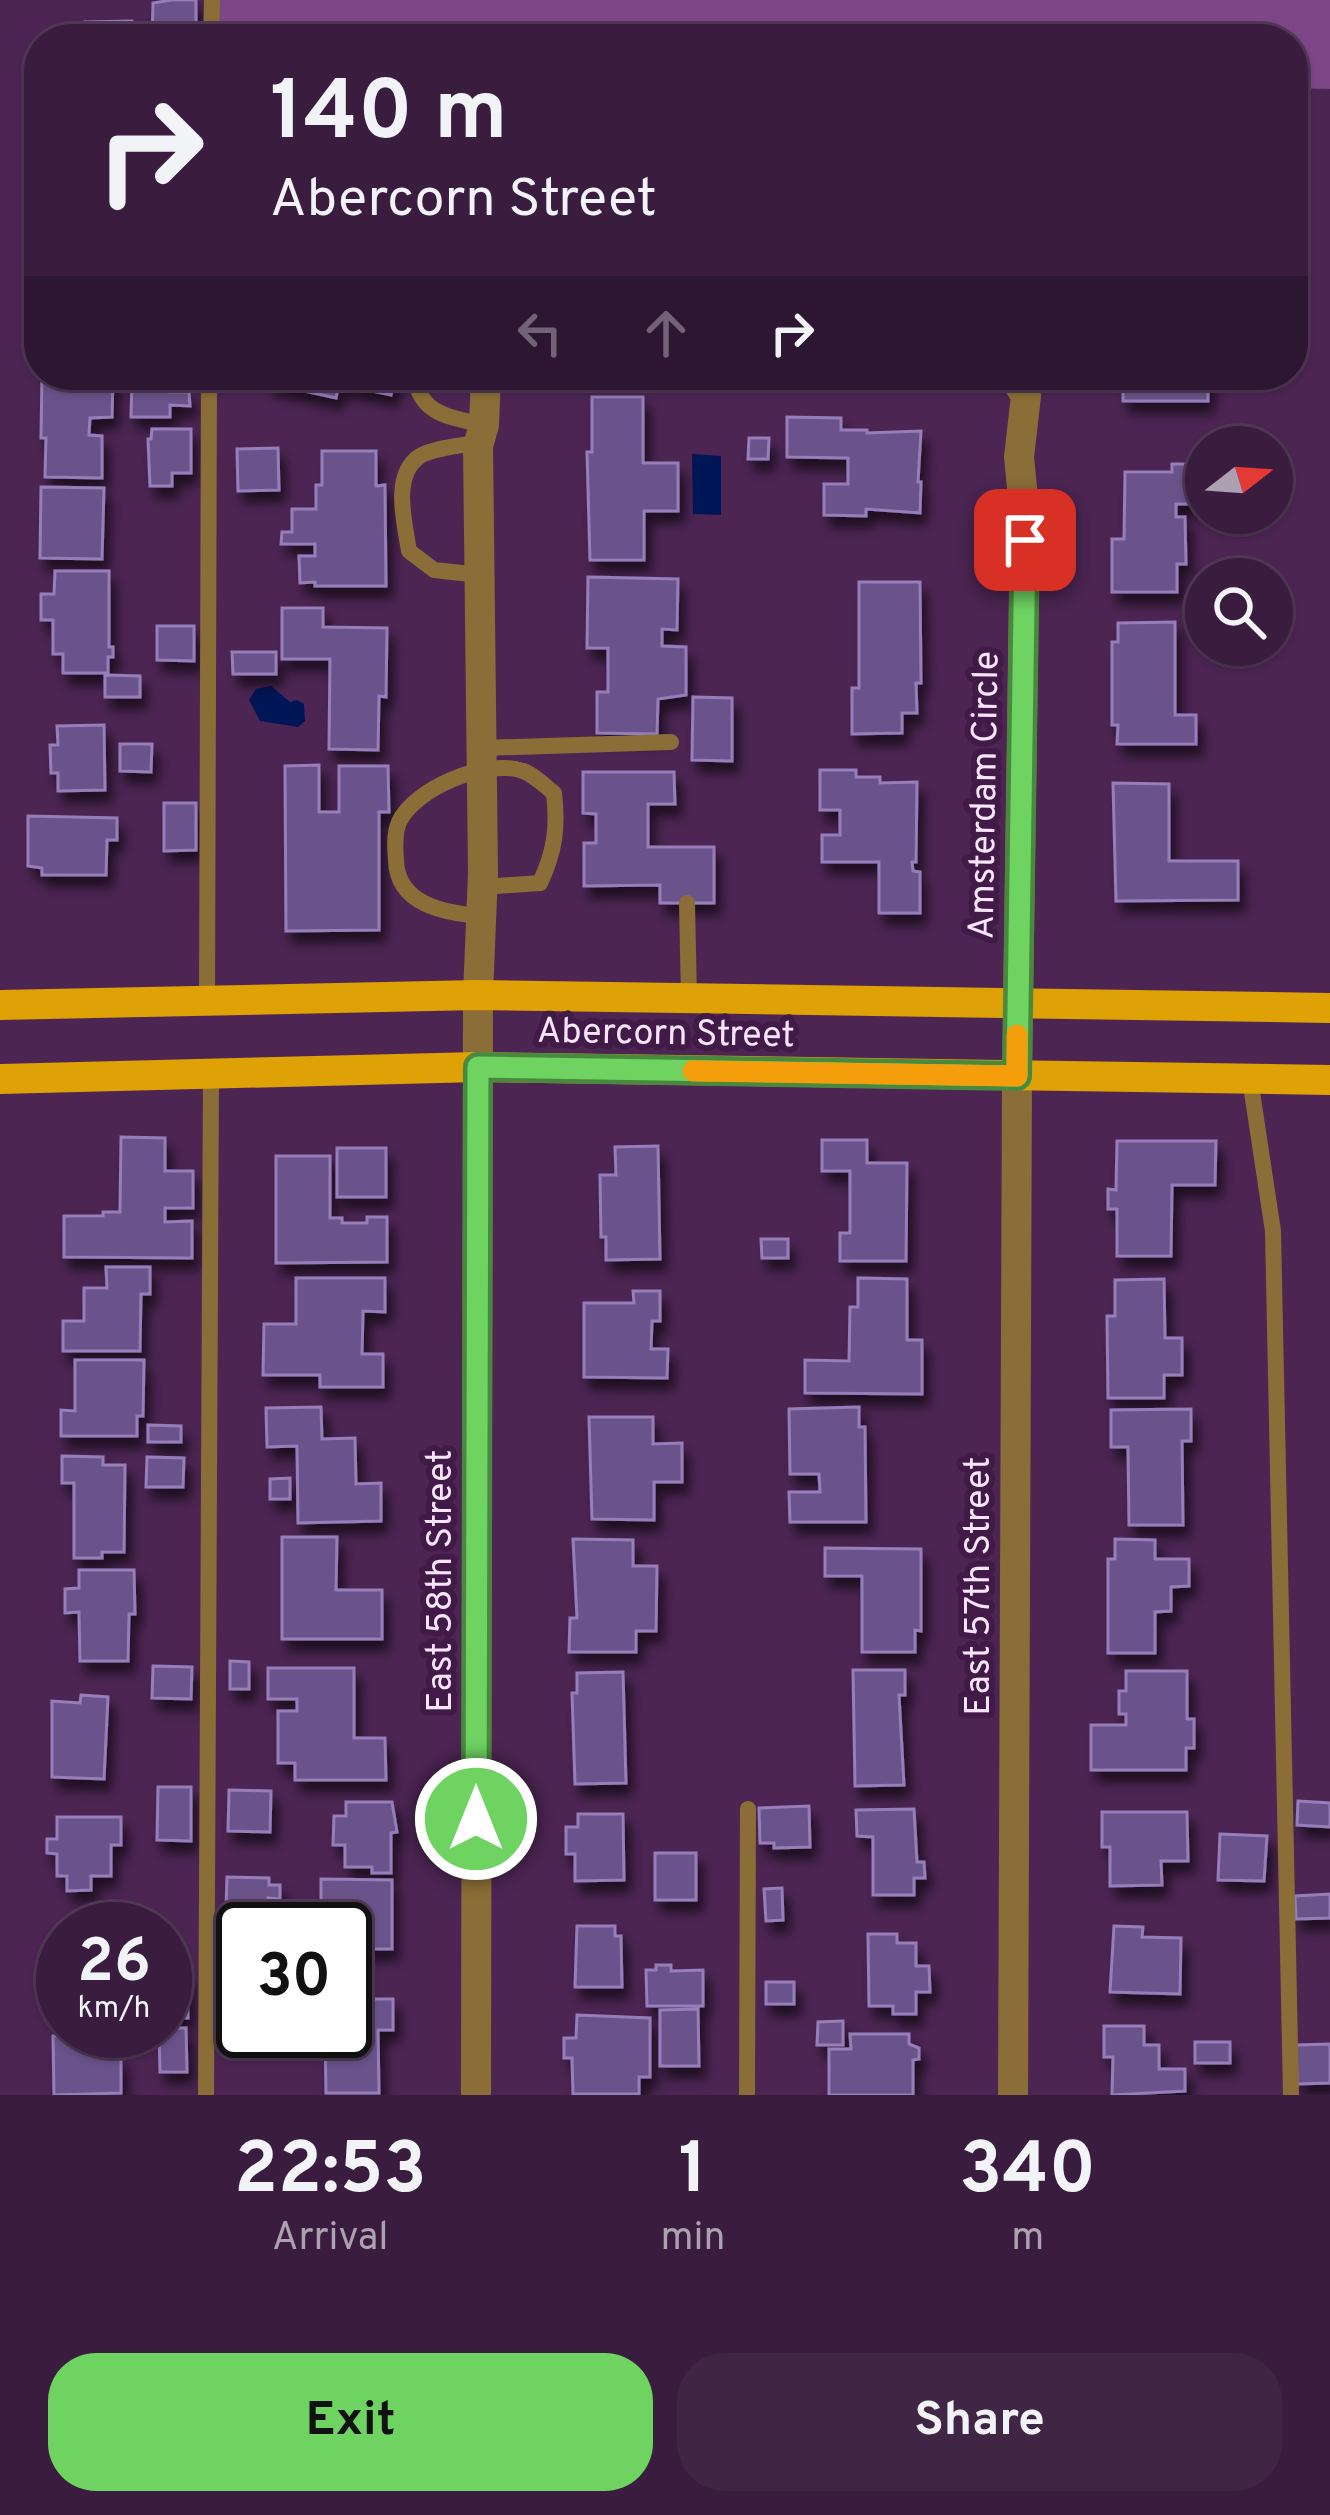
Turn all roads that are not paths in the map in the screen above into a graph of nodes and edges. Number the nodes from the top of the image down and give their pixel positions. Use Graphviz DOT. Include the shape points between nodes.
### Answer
graph roads {
  1 [pos="209,390"];
  2 [pos="419,390"];
  3 [pos="485,390"];
  4 [pos="1022,390"];
  5 [pos="482,434"];
  6 [pos="479,575"];
  7 [pos="671,742"];
  8 [pos="481,758"];
  9 [pos="481,901"];
  10 [pos="687,903"];
  11 [pos="478,995"];
  12 [pos="689,999"];
  13 [pos="207,1000"];
  14 [pos="0,1005"];
  15 [pos="1018,1005"];
  16 [pos="1330,1008"];
  17 [pos="478,1067"];
  18 [pos="211,1072"];
  19 [pos="1017,1076"];
  20 [pos="0,1079"];
  21 [pos="1250,1079"];
  22 [pos="1330,1080"];
  23 [pos="748,1809"];
  24 [pos="206,2095"];
  25 [pos="476,2095"];
  26 [pos="747,2095"];
  27 [pos="1013,2095"];
  28 [pos="1292,2095"];
  1 -- 13 [label="lane"];
  2 -- 5 [label="lane" via="436,414"];
  3 -- 5 [label="street"];
  4 -- 15 [label="street, Amsterdam Circle"];
  5 -- 6 [label="street"];
  5 -- 6 [label="lane" via="421,456 406,474 402,505 409,551 434,570"];
  6 -- 8 [label="street"];
  7 -- 8 [label="lane"];
  8 -- 9 [label="street"];
  8 -- 9 [label="lane" via="524,771 554,793 558,827 540,883"];
  8 -- 9 [label="lane" via="424,794 400,821 395,843 396,872 419,902 446,913"];
  9 -- 11 [label="street"];
  10 -- 12 [label="lane"];
  11 -- 12 [label="main road, Abercorn Street"];
  11 -- 13 [label="main road, Abercorn Street"];
  11 -- 17 [label="street"];
  12 -- 15 [label="main road, Abercorn Street"];
  13 -- 14 [label="main road, Abercorn Street"];
  15 -- 16 [label="main road, Abercorn Street"];
  15 -- 19 [label="street, Amsterdam Circle"];
  17 -- 18 [label="main road, Abercorn Street"];
  17 -- 19 [label="main road, Abercorn Street"];
  17 -- 25 [label="street, East 58th Street"];
  18 -- 20 [label="main road, Abercorn Street"];
  18 -- 24 [label="lane"];
  19 -- 21 [label="main road, Abercorn Street"];
  19 -- 27 [label="street, East 57th Street"];
  21 -- 22 [label="main road, Abercorn Street"];
  21 -- 28 [label="lane" via="1273,1232"];
  23 -- 26 [label="lane"];
}
